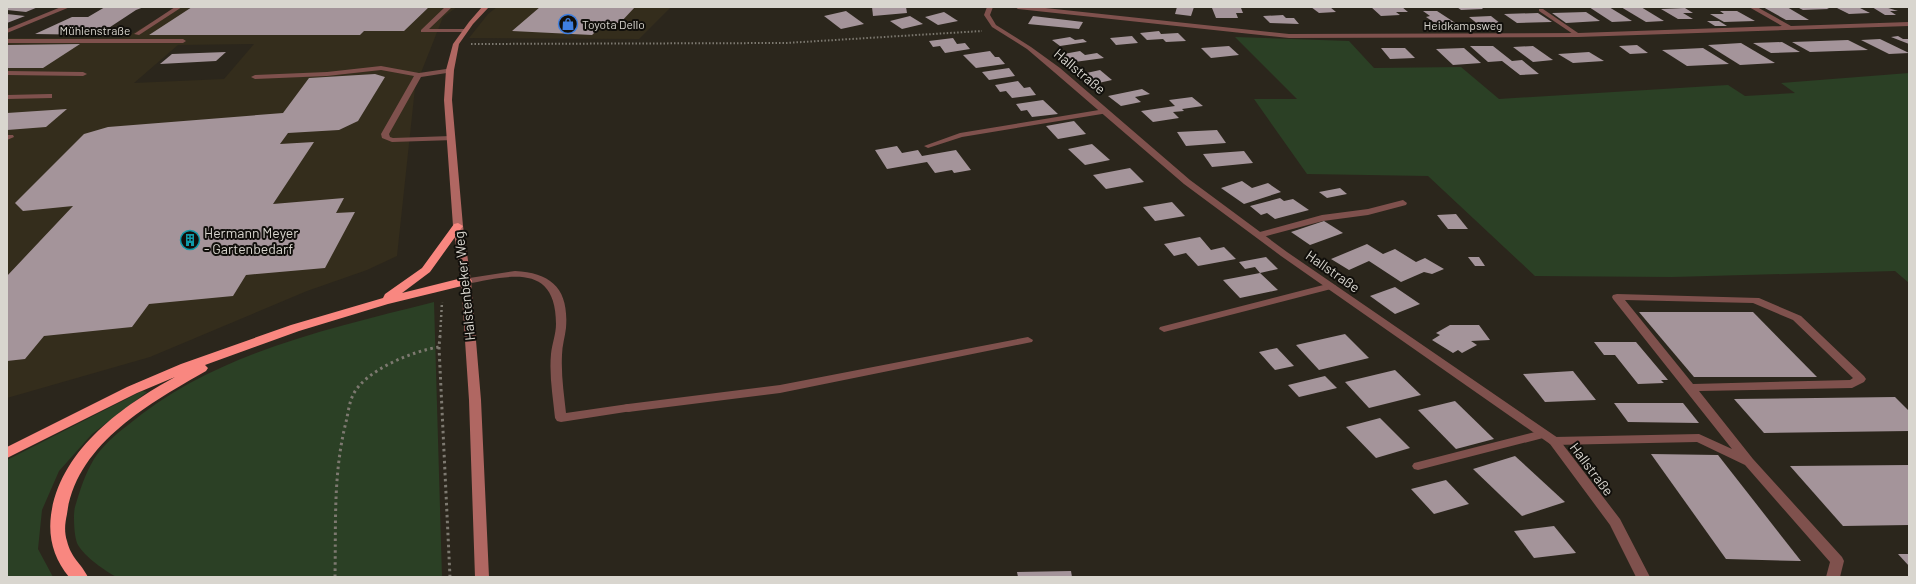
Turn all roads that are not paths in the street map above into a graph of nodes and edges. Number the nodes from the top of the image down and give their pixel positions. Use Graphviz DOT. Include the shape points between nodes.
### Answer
graph roads {
  1 [pos="67,7"];
  2 [pos="179,7"];
  3 [pos="449,7"];
  4 [pos="486,7"];
  5 [pos="990,7"];
  6 [pos="1018,7"];
  7 [pos="1752,7"];
  8 [pos="1541,10"];
  9 [pos="1909,24"];
  10 [pos="1790,28"];
  11 [pos="7,31"];
  12 [pos="464,31"];
  13 [pos="137,34"];
  14 [pos="1578,35"];
  15 [pos="7,41"];
  16 [pos="183,41"];
  17 [pos="450,70"];
  18 [pos="7,73"];
  19 [pos="83,74"];
  20 [pos="419,75"];
  21 [pos="255,77"];
  22 [pos="49,96"];
  23 [pos="7,97"];
  24 [pos="1105,111"];
  25 [pos="451,138"];
  26 [pos="928,146"];
  27 [pos="1403,203"];
  28 [pos="458,226"];
  29 [pos="1259,235"];
  30 [pos="466,281"];
  31 [pos="1331,286"];
  32 [pos="384,301"];
  33 [pos="1164,329"];
  34 [pos="1028,340"];
  35 [pos="238,348"];
  36 [pos="1690,388"];
  37 [pos="1543,434"];
  38 [pos="1554,441"];
  39 [pos="7,453"];
  40 [pos="1749,462"];
  41 [pos="1418,466"];
  42 [pos="80,577"];
  43 [pos="482,577"];
  44 [pos="1643,577"];
  45 [pos="1833,577"];
  1 -- 11 [label="street, Mühlenstraße"];
  2 -- 13 [label="street"];
  3 -- 12 [label="street" via="423,31"];
  4 -- 12 [label="main road, Halstenbeker Weg"];
  5 -- 24 [label="street, Hallstraße" via="987,15 998,29 1029,48"];
  6 -- 14 [label="street, Heidkampsweg" via="1289,36"];
  7 -- 10 [label="street"];
  8 -- 14 [label="street"];
  9 -- 10 [label="street, Heidkampsweg"];
  10 -- 14 [label="street, Heidkampsweg"];
  12 -- 17 [label="main road, Halstenbeker Weg" via="456,44"];
  15 -- 16 [label="street, Mühlenstraße"];
  17 -- 20 [label="street"];
  17 -- 25 [label="main road, Halstenbeker Weg" via="448,100"];
  18 -- 19 [label="street"];
  20 -- 21 [label="street" via="380,68 327,74"];
  20 -- 25 [label="street" via="388,128 386,138"];
  22 -- 23 [label="street"];
  24 -- 26 [label="street" via="960,135"];
  24 -- 29 [label="street, Hallstraße" via="1187,182"];
  25 -- 28 [label="main road, Halstenbeker Weg"];
  27 -- 29 [label="street" via="1368,212 1322,218"];
  28 -- 30 [label="main road, Halstenbeker Weg"];
  28 -- 32 [label="highway" via="426,270"];
  29 -- 31 [label="street, Hallstraße"];
  30 -- 32 [label="highway"];
  30 -- 34 [label="street" via="513,272 532,275 546,281 557,295 561,323 556,356 561,418 780,389"];
  30 -- 43 [label="main road, Halstenbeker Weg" via="475,400"];
  31 -- 33 [label="street"];
  31 -- 37 [label="street, Hallstraße"];
  32 -- 35 [label="highway"];
  35 -- 39 [label="highway" via="132,390"];
  35 -- 42 [label="highway" via="137,407 111,427 89,450 74,471 62,494 57,540 72,571"];
  36 -- 36 [label="street" via="1617,297 1755,300 1797,318 1860,379 1852,384"];
  36 -- 40 [label="street"];
  37 -- 38 [label="street, Hallstraße"];
  37 -- 41 [label="street"];
  38 -- 40 [label="street" via="1699,438"];
  38 -- 44 [label="street, Hallstraße" via="1615,522"];
  40 -- 45 [label="street" via="1837,561"];
}
